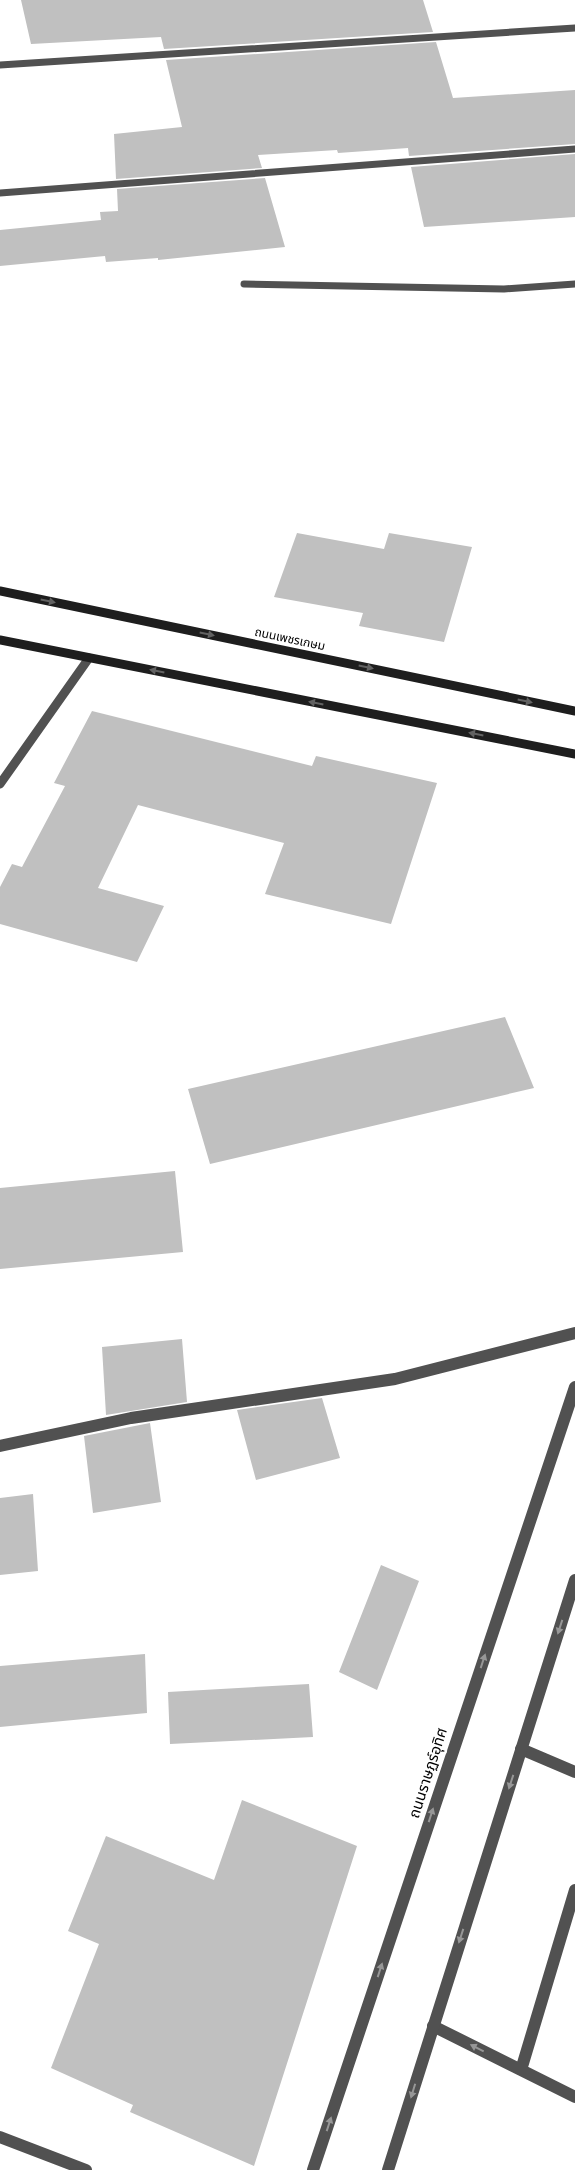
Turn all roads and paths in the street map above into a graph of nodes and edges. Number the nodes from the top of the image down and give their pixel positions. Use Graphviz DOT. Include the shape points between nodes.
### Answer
graph roads {
  1 [pos="575,28"];
  2 [pos="0,64"];
  3 [pos="575,149"];
  4 [pos="0,193"];
  5 [pos="244,284"];
  6 [pos="575,284"];
  7 [pos="0,591"];
  8 [pos="0,640"];
  9 [pos="89,658"];
  10 [pos="575,711"];
  11 [pos="575,754"];
  12 [pos="0,784"];
  13 [pos="575,1333"];
  14 [pos="575,1387"];
  15 [pos="0,1446"];
  16 [pos="575,1580"];
  17 [pos="521,1749"];
  18 [pos="575,1772"];
  19 [pos="575,1890"];
  20 [pos="433,2026"];
  21 [pos="521,2070"];
  22 [pos="575,2097"];
  23 [pos="0,2137"];
  24 [pos="86,2170"];
  25 [pos="313,2170"];
  26 [pos="388,2170"];
  1 -- 2 [label="street"];
  3 -- 4 [label="street"];
  5 -- 6 [label="street" via="504,289"];
  7 -- 10 [label="main road, ถนนเพชรเกษม, one-way"];
  8 -- 9 [label="main road"];
  11 -- 9 [label="main road, one-way"];
  9 -- 12 [label="street"];
  13 -- 15 [label="street" via="395,1379 131,1418"];
  25 -- 14 [label="street, ถนนราษฏร์อุทิศ, one-way"];
  16 -- 17 [label="street, one-way"];
  17 -- 18 [label="street"];
  17 -- 20 [label="street, one-way"];
  19 -- 21 [label="street"];
  21 -- 20 [label="street, one-way"];
  20 -- 26 [label="street, one-way"];
  21 -- 22 [label="street"];
  23 -- 24 [label="street"];
}
